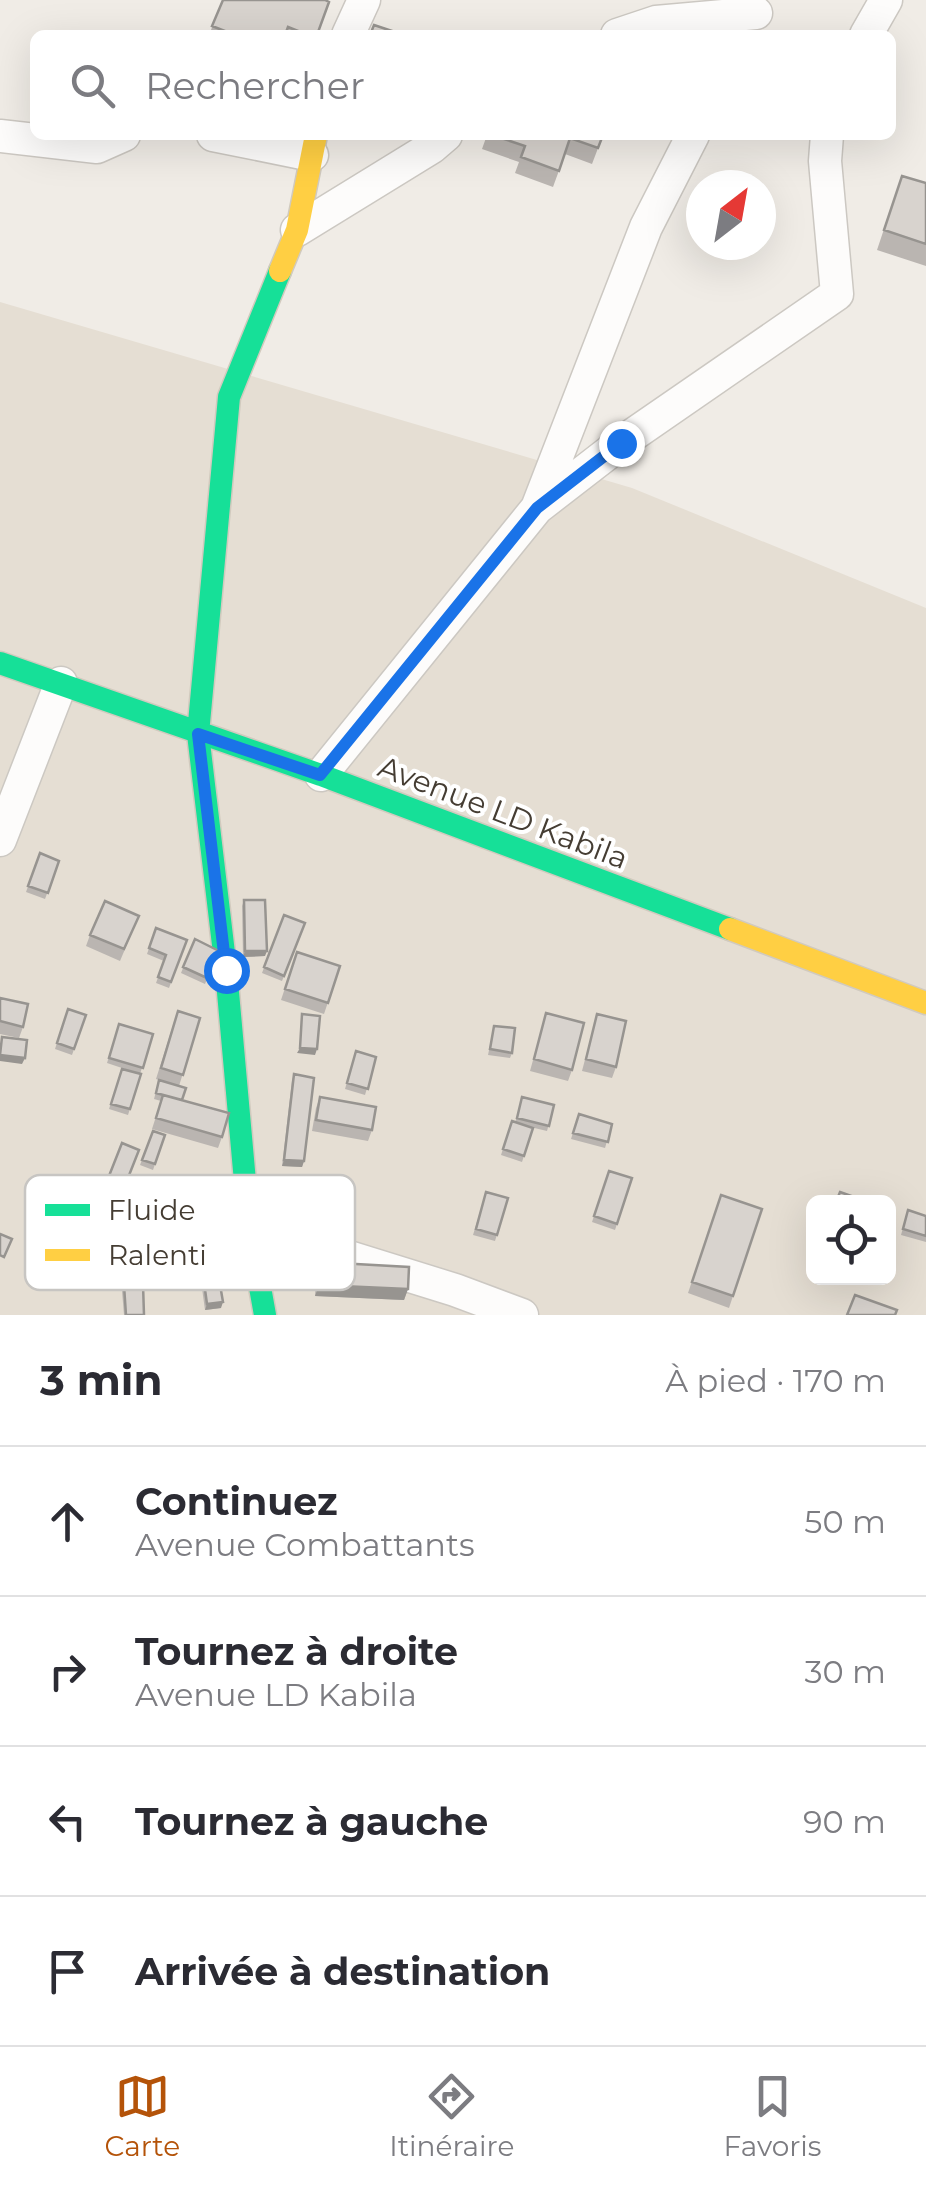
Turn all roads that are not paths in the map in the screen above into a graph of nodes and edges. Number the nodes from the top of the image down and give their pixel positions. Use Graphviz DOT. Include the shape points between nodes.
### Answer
graph roads {
  1 [pos="364,0"];
  2 [pos="886,0"];
  3 [pos="754,16"];
  4 [pos="350,30"];
  5 [pos="631,30"];
  6 [pos="869,30"];
  7 [pos="0,136"];
  8 [pos="30,139"];
  9 [pos="35,140"];
  10 [pos="113,140"];
  11 [pos="264,140"];
  12 [pos="440,140"];
  13 [pos="690,140"];
  14 [pos="827,140"];
  15 [pos="314,145"];
  16 [pos="297,230"];
  17 [pos="537,508"];
  18 [pos="0,663"];
  19 [pos="61,684"];
  20 [pos="198,734"];
  21 [pos="320,775"];
  22 [pos="0,840"];
  23 [pos="926,1004"];
  24 [pos="244,1175"];
  25 [pos="355,1259"];
  26 [pos="261,1290"];
  27 [pos="266,1315"];
  28 [pos="522,1315"];
  1 -- 4 [label="street"];
  2 -- 6 [label="street"];
  3 -- 5 [label="street" via="656,22"];
  7 -- 8 [label="street"];
  9 -- 10 [label="street" via="97,147"];
  11 -- 15 [label="street"];
  12 -- 16 [label="street"];
  13 -- 17 [label="street" via="646,227"];
  14 -- 17 [label="street" via="836,294"];
  15 -- 16 [label="street"];
  16 -- 20 [label="street" via="229,397"];
  17 -- 21 [label="street"];
  18 -- 19 [label="street, Avenue LD Kabila"];
  19 -- 20 [label="street, Avenue LD Kabila"];
  19 -- 22 [label="street"];
  20 -- 21 [label="street, Avenue LD Kabila"];
  20 -- 24 [label="street"];
  21 -- 23 [label="street, Avenue LD Kabila"];
  25 -- 28 [label="street"];
  26 -- 27 [label="street"];
}
